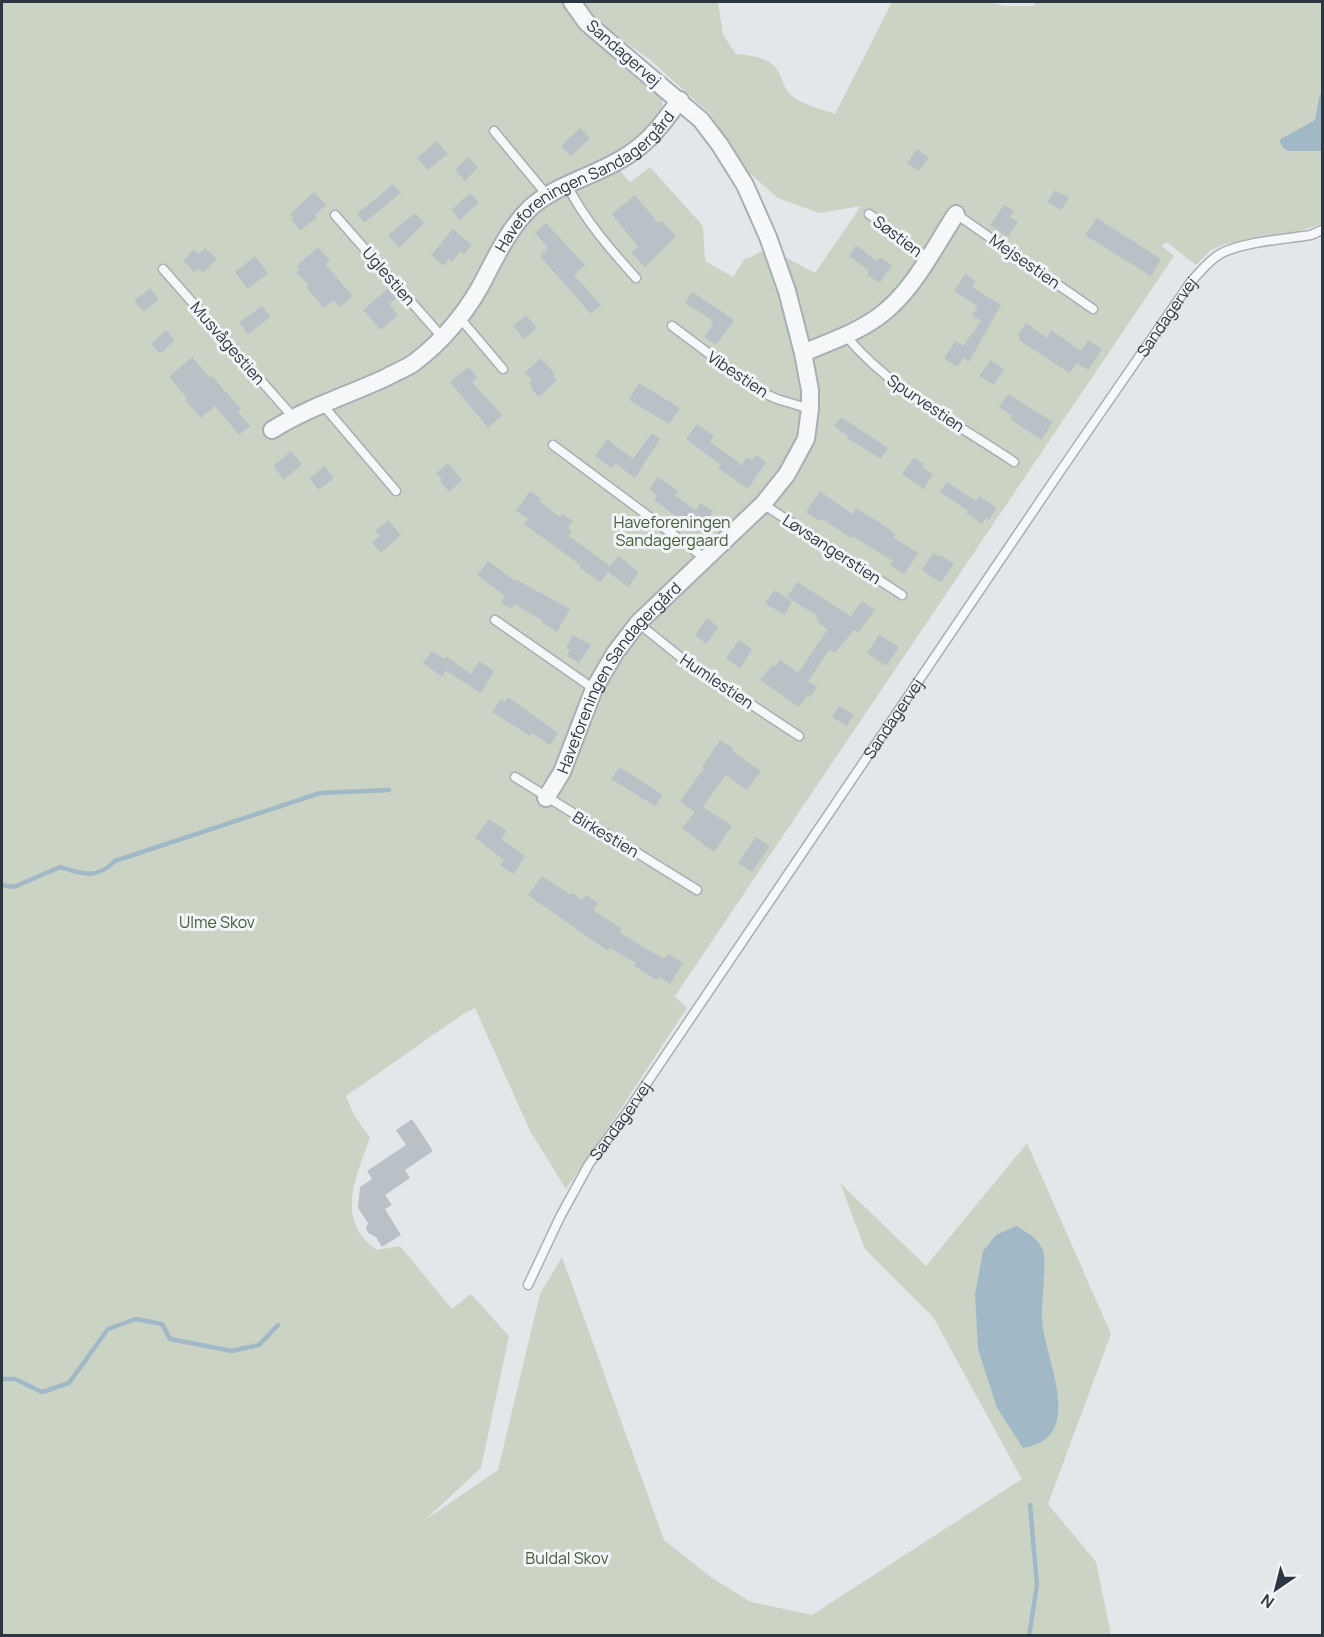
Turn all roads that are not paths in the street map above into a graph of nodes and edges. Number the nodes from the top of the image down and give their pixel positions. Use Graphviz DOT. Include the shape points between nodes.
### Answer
graph roads {
  1 [pos="572,2"];
  2 [pos="680,100"];
  3 [pos="494,131"];
  4 [pos="567,185"];
  5 [pos="547,195"];
  6 [pos="869,214"];
  7 [pos="956,214"];
  8 [pos="335,215"];
  9 [pos="1323,230"];
  10 [pos="928,258"];
  11 [pos="163,269"];
  12 [pos="636,278"];
  13 [pos="1093,309"];
  14 [pos="459,317"];
  15 [pos="672,326"];
  16 [pos="846,336"];
  17 [pos="442,337"];
  18 [pos="803,353"];
  19 [pos="503,369"];
  20 [pos="322,404"];
  21 [pos="810,409"];
  22 [pos="293,417"];
  23 [pos="272,430"];
  24 [pos="553,445"];
  25 [pos="1014,462"];
  26 [pos="396,491"];
  27 [pos="763,504"];
  28 [pos="706,558"];
  29 [pos="902,595"];
  30 [pos="495,620"];
  31 [pos="638,623"];
  32 [pos="594,689"];
  33 [pos="799,736"];
  34 [pos="515,777"];
  35 [pos="546,798"];
  36 [pos="698,890"];
  37 [pos="528,1285"];
  1 -- 2 [label="street, Sandagervej" via="587,23"];
  2 -- 4 [label="street, Haveforeningen Sandagergård" via="657,131 632,153"];
  2 -- 18 [label="street, Haveforeningen Sandagergård" via="720,145 745,184 787,291"];
  3 -- 5 [label="lane"];
  4 -- 5 [label="street, Haveforeningen Sandagergård"];
  4 -- 12 [label="lane" via="576,203"];
  5 -- 14 [label="street, Haveforeningen Sandagergård" via="514,227"];
  6 -- 10 [label="lane, Søstien"];
  7 -- 10 [label="street"];
  7 -- 13 [label="lane, Mejsestien"];
  8 -- 17 [label="lane, Uglestien"];
  9 -- 37 [label="lane, Sandagervej" via="1221,253 1190,283 589,1164"];
  10 -- 16 [label="street" via="906,290 879,316"];
  11 -- 22 [label="lane, Musvågestien"];
  14 -- 17 [label="street, Haveforeningen Sandagergård"];
  14 -- 19 [label="lane"];
  15 -- 21 [label="lane, Vibestien" via="759,391"];
  16 -- 18 [label="street"];
  16 -- 25 [label="lane, Spurvestien" via="890,380"];
  17 -- 20 [label="street, Haveforeningen Sandagergård" via="414,363"];
  18 -- 21 [label="street, Haveforeningen Sandagergård"];
  20 -- 22 [label="street, Haveforeningen Sandagergård"];
  20 -- 26 [label="lane"];
  21 -- 27 [label="street, Haveforeningen Sandagergård" via="806,439 787,474"];
  22 -- 23 [label="street, Haveforeningen Sandagergård"];
  24 -- 28 [label="lane"];
  27 -- 28 [label="street, Haveforeningen Sandagergård"];
  27 -- 29 [label="lane, Løvsangerstien"];
  28 -- 31 [label="street, Haveforeningen Sandagergård"];
  30 -- 32 [label="lane"];
  31 -- 32 [label="street, Haveforeningen Sandagergård"];
  31 -- 33 [label="lane, Humlestien" via="699,672"];
  32 -- 35 [label="street, Haveforeningen Sandagergård" via="562,772"];
  34 -- 35 [label="lane, Birkestien"];
  35 -- 36 [label="lane, Birkestien"];
}
